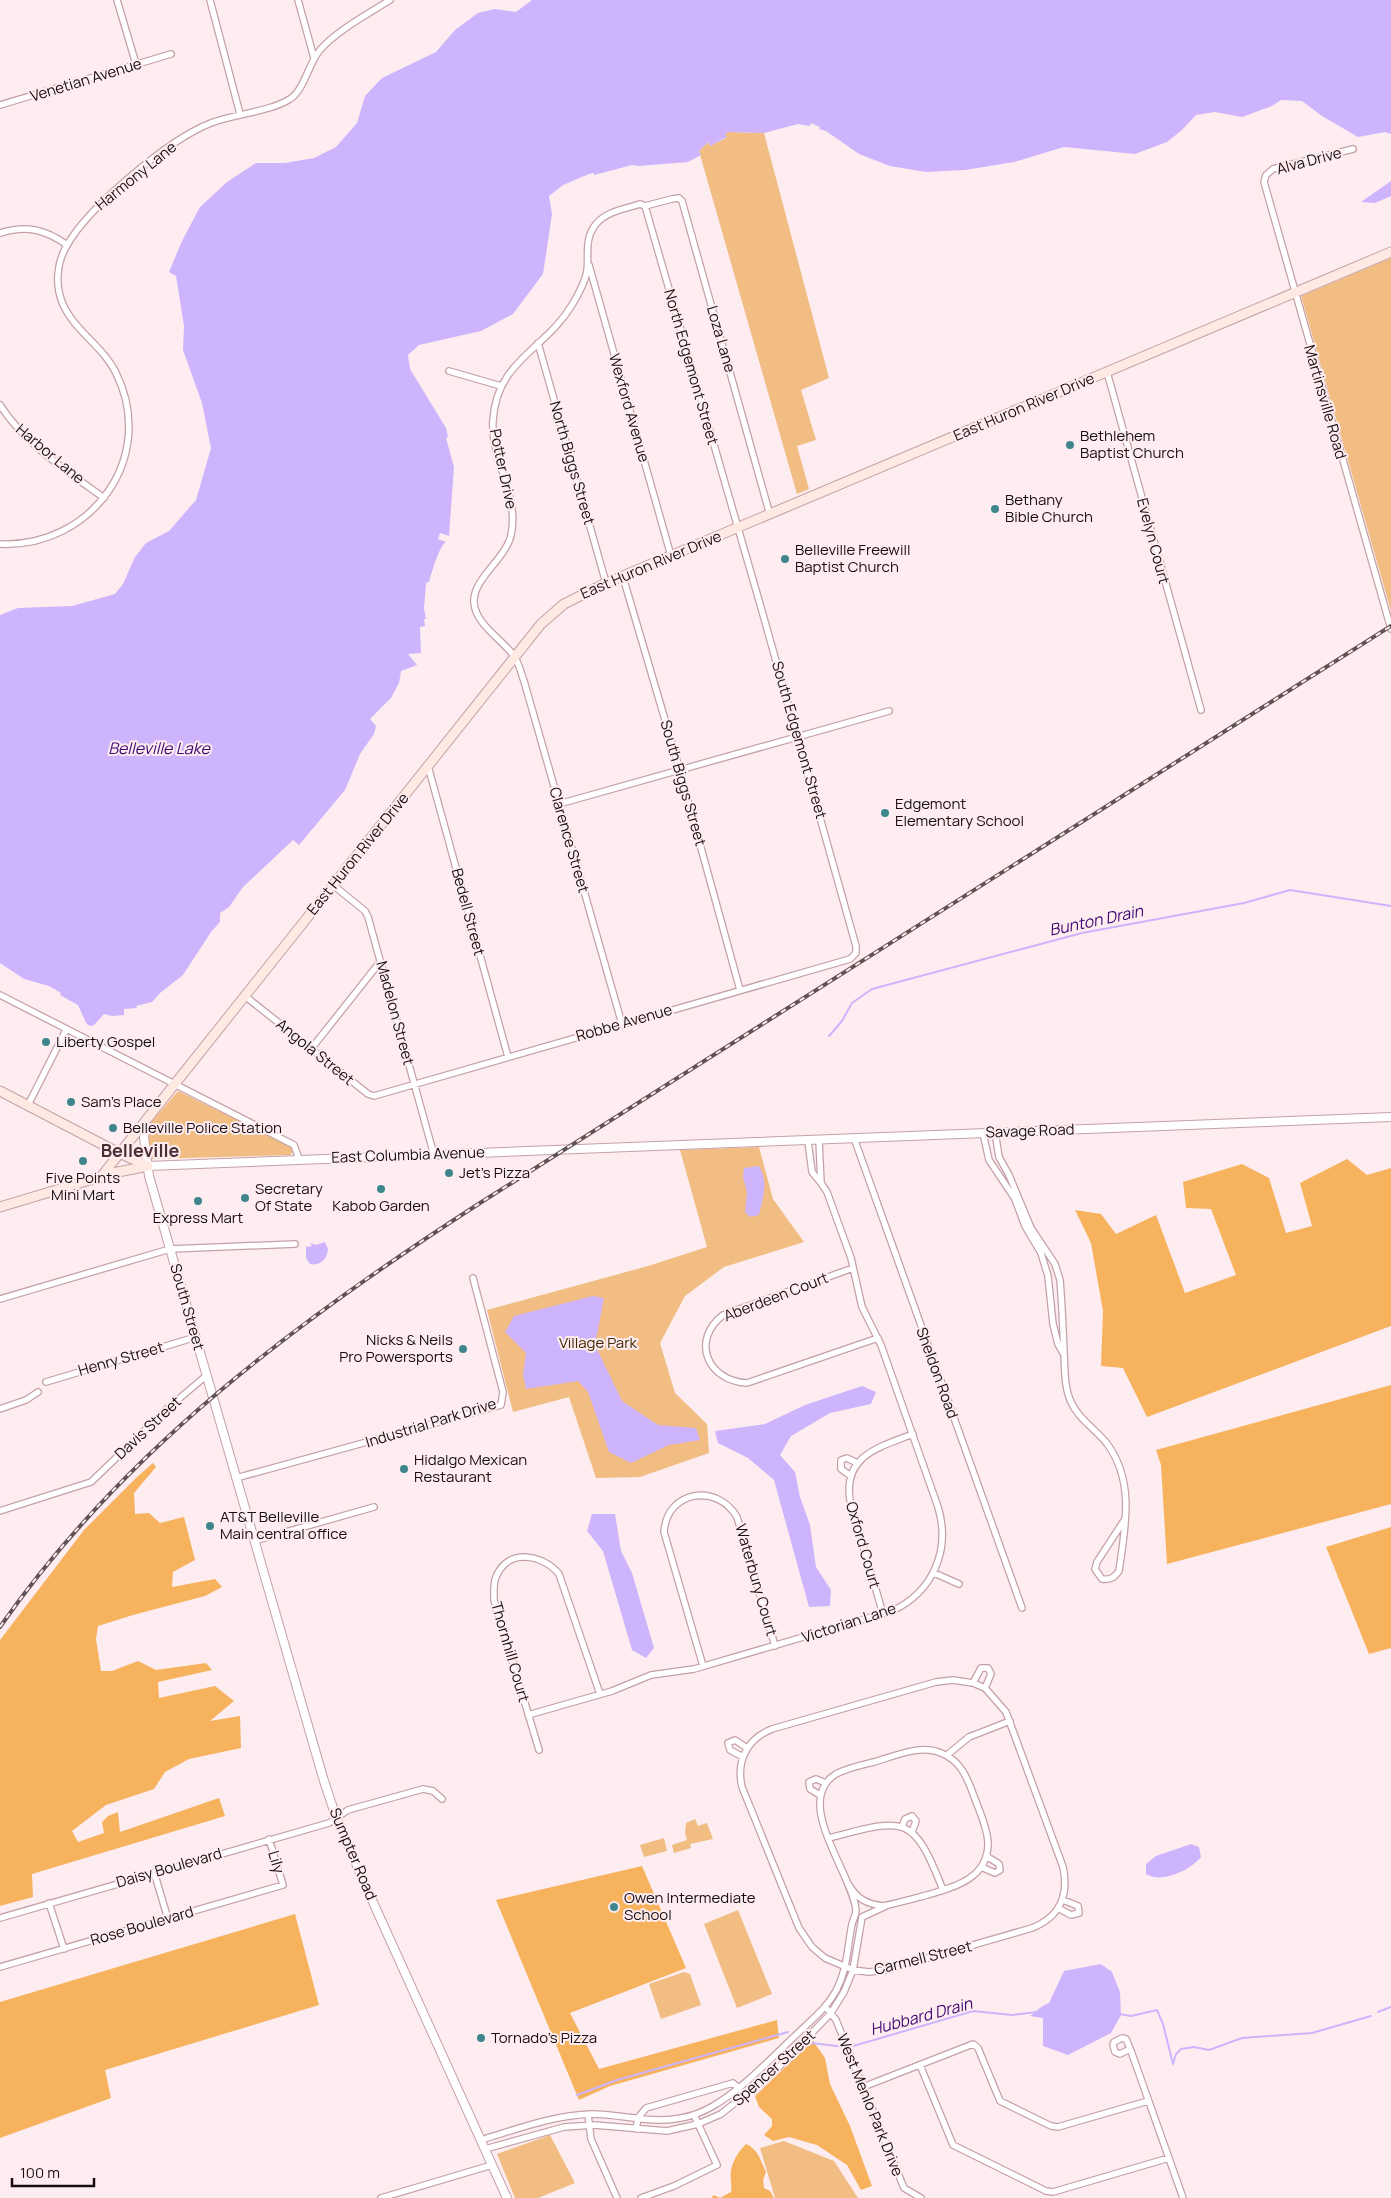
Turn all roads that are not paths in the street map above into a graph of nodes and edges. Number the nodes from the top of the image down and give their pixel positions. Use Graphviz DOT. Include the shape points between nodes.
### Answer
graph roads {
  1 [pos="117,0"];
  2 [pos="210,0"];
  3 [pos="298,0"];
  4 [pos="390,0"];
  5 [pos="171,54"];
  6 [pos="314,58"];
  7 [pos="136,64"];
  8 [pos="0,105"];
  9 [pos="240,114"];
  10 [pos="1353,149"];
  11 [pos="1266,175"];
  12 [pos="645,206"];
  13 [pos="0,233"];
  14 [pos="67,245"];
  15 [pos="1391,252"];
  16 [pos="587,260"];
  17 [pos="1294,292"];
  18 [pos="538,343"];
  19 [pos="449,371"];
  20 [pos="1107,372"];
  21 [pos="501,386"];
  22 [pos="0,405"];
  23 [pos="104,498"];
  24 [pos="770,515"];
  25 [pos="738,528"];
  26 [pos="0,544"];
  27 [pos="671,556"];
  28 [pos="623,577"];
  29 [pos="606,584"];
  30 [pos="1391,629"];
  31 [pos="515,657"];
  32 [pos="1201,710"];
  33 [pos="889,711"];
  34 [pos="798,737"];
  35 [pos="428,766"];
  36 [pos="680,771"];
  37 [pos="559,804"];
  38 [pos="333,886"];
  39 [pos="856,953"];
  40 [pos="380,962"];
  41 [pos="740,990"];
  42 [pos="0,995"];
  43 [pos="245,996"];
  44 [pos="622,1024"];
  45 [pos="66,1030"];
  46 [pos="311,1049"];
  47 [pos="508,1057"];
  48 [pos="414,1084"];
  49 [pos="174,1085"];
  50 [pos="0,1091"];
  51 [pos="390,1092"];
  52 [pos="28,1105"];
  53 [pos="1391,1117"];
  54 [pos="147,1118"];
  55 [pos="984,1132"];
  56 [pos="995,1132"];
  57 [pos="854,1138"];
  58 [pos="808,1140"];
  59 [pos="820,1140"];
  60 [pos="669,1146"];
  61 [pos="119,1153"];
  62 [pos="434,1155"];
  63 [pos="299,1159"];
  64 [pos="148,1166"];
  65 [pos="100,1178"];
  66 [pos="821,1183"];
  67 [pos="0,1207"];
  68 [pos="1023,1216"];
  69 [pos="295,1244"];
  70 [pos="170,1249"];
  71 [pos="853,1268"];
  72 [pos="473,1278"];
  73 [pos="0,1299"];
  74 [pos="1051,1299"];
  75 [pos="1062,1299"];
  76 [pos="196,1337"];
  77 [pos="878,1338"];
  78 [pos="1065,1354"];
  79 [pos="207,1375"];
  80 [pos="46,1382"];
  81 [pos="38,1392"];
  82 [pos="0,1409"];
  83 [pos="913,1434"];
  84 [pos="857,1463"];
  85 [pos="851,1476"];
  86 [pos="236,1478"];
  87 [pos="241,1495"];
  88 [pos="374,1507"];
  89 [pos="0,1512"];
  90 [pos="1125,1519"];
  91 [pos="254,1540"];
  92 [pos="934,1573"];
  93 [pos="959,1584"];
  94 [pos="1022,1608"];
  95 [pos="883,1614"];
  96 [pos="775,1646"];
  97 [pos="703,1666"];
  98 [pos="973,1683"];
  99 [pos="985,1688"];
  100 [pos="600,1694"];
  101 [pos="528,1714"];
  102 [pos="1010,1721"];
  103 [pos="746,1748"];
  104 [pos="539,1750"];
  105 [pos="947,1755"];
  106 [pos="743,1757"];
  107 [pos="826,1783"];
  108 [pos="820,1795"];
  109 [pos="442,1799"];
  110 [pos="336,1817"];
  111 [pos="902,1827"];
  112 [pos="912,1832"];
  113 [pos="829,1838"];
  114 [pos="270,1839"];
  115 [pos="986,1856"];
  116 [pos="981,1867"];
  117 [pos="154,1872"];
  118 [pos="283,1885"];
  119 [pos="849,1885"];
  120 [pos="943,1890"];
  121 [pos="1063,1900"];
  122 [pos="49,1903"];
  123 [pos="891,1904"];
  124 [pos="1058,1908"];
  125 [pos="0,1918"];
  126 [pos="168,1919"];
  127 [pos="64,1949"];
  128 [pos="0,1967"];
  129 [pos="846,1967"];
  130 [pos="853,1970"];
  131 [pos="824,2008"];
  132 [pos="831,2013"];
  133 [pos="1130,2049"];
  134 [pos="920,2065"];
  135 [pos="738,2087"];
  136 [pos="863,2087"];
  137 [pos="746,2095"];
  138 [pos="1148,2101"];
  139 [pos="588,2114"];
  140 [pos="694,2115"];
  141 [pos="638,2118"];
  142 [pos="588,2124"];
  143 [pos="698,2124"];
  144 [pos="636,2129"];
  145 [pos="481,2140"];
  146 [pos="485,2149"];
  147 [pos="1168,2158"];
  148 [pos="492,2165"];
  149 [pos="381,2198"];
  150 [pos="507,2198"];
  151 [pos="618,2198"];
  152 [pos="641,2198"];
  153 [pos="921,2198"];
  154 [pos="1183,2198"];
  1 -- 7 [label="street"];
  2 -- 9 [label="street"];
  3 -- 6 [label="street"];
  4 -- 6 [label="street, Harmony Lane" via="325,45"];
  5 -- 7 [label="street, Venetian Avenue"];
  6 -- 9 [label="street, Harmony Lane" via="292,98"];
  7 -- 8 [label="street, Venetian Avenue"];
  9 -- 14 [label="street, Harmony Lane" via="196,130 151,161 102,201"];
  10 -- 11 [label="street, Alva Drive" via="1273,169"];
  11 -- 17 [label="street, Martinsville Road" via="1265,186"];
  12 -- 16 [label="street, Potter Drive" via="640,204 616,211 599,221 588,240"];
  12 -- 24 [label="street, Loza Lane" via="676,198 683,203"];
  12 -- 25 [label="street, North Edgemont Street"];
  13 -- 14 [label="street" via="34,229 52,234"];
  14 -- 23 [label="street, Harmony Lane" via="58,272 61,301 71,318 111,363 121,383 127,408 125,455"];
  15 -- 17 [label="main road, East Huron River Drive"];
  16 -- 18 [label="street, Potter Drive" via="584,280 572,305 557,326"];
  16 -- 27 [label="street, Wexford Avenue"];
  17 -- 20 [label="main road, East Huron River Drive"];
  17 -- 30 [label="street, Martinsville Road"];
  18 -- 21 [label="street, Potter Drive" via="515,365"];
  18 -- 29 [label="street, North Biggs Street"];
  19 -- 21 [label="street"];
  20 -- 24 [label="main road, East Huron River Drive"];
  20 -- 32 [label="street, Evelyn Court"];
  21 -- 31 [label="street, Potter Drive" via="492,431 512,508 513,527 506,548 478,586 474,605 479,618"];
  22 -- 23 [label="street, Harbor Lane" via="32,443"];
  23 -- 26 [label="street, Harmony Lane" via="81,521 57,534 26,543"];
  24 -- 25 [label="main road, East Huron River Drive"];
  25 -- 27 [label="main road, East Huron River Drive"];
  25 -- 34 [label="street, South Edgemont Street"];
  27 -- 28 [label="main road, East Huron River Drive"];
  28 -- 29 [label="main road, East Huron River Drive"];
  28 -- 36 [label="street, South Biggs Street"];
  29 -- 31 [label="main road, East Huron River Drive" via="574,598 555,611"];
  31 -- 35 [label="main road, East Huron River Drive"];
  31 -- 37 [label="street, Clarence Street"];
  33 -- 34 [label="street"];
  34 -- 36 [label="street"];
  34 -- 39 [label="street, South Edgemont Street"];
  35 -- 38 [label="main road, East Huron River Drive"];
  35 -- 47 [label="street, Bedell Street"];
  36 -- 37 [label="street"];
  36 -- 41 [label="street, South Biggs Street"];
  37 -- 44 [label="street, Clarence Street"];
  38 -- 40 [label="street, Madelon Street" via="366,913"];
  38 -- 43 [label="main road, East Huron River Drive"];
  39 -- 41 [label="street, Robbe Avenue" via="850,959"];
  40 -- 46 [label="street"];
  40 -- 48 [label="street, Madelon Street"];
  41 -- 44 [label="street, Robbe Avenue"];
  42 -- 45 [label="street"];
  43 -- 46 [label="street, Angola Street"];
  43 -- 49 [label="main road, East Huron River Drive"];
  44 -- 47 [label="street, Robbe Avenue"];
  45 -- 49 [label="street"];
  45 -- 52 [label="street"];
  46 -- 51 [label="street, Angola Street" via="368,1094 376,1096"];
  47 -- 48 [label="street, Robbe Avenue"];
  48 -- 51 [label="street, Robbe Avenue"];
  48 -- 62 [label="street, Madelon Street"];
  49 -- 54 [label="main road, East Huron River Drive"];
  49 -- 63 [label="street" via="294,1145"];
  50 -- 52 [label="main road"];
  52 -- 61 [label="main road"];
  53 -- 56 [label="street, Savage Road"];
  54 -- 61 [label="main road, East Huron River Drive"];
  54 -- 64 [label="street, South Street" via="144,1138"];
  55 -- 56 [label="street, Savage Road"];
  55 -- 57 [label="street, Savage Road"];
  55 -- 68 [label="street" via="989,1160"];
  56 -- 68 [label="street" via="999,1157"];
  57 -- 59 [label="street, Savage Road"];
  57 -- 94 [label="street, Sheldon Road"];
  58 -- 59 [label="street, Savage Road"];
  58 -- 60 [label="street, Savage Road"];
  58 -- 66 [label="street, Victorian Lane" via="812,1172"];
  59 -- 66 [label="street, Victorian Lane"];
  60 -- 62 [label="street, East Columbia Avenue"];
  61 -- 64 [label="main road"];
  61 -- 65 [label="main road, East Huron River Drive"];
  62 -- 63 [label="street, East Columbia Avenue"];
  63 -- 64 [label="street, East Columbia Avenue"];
  64 -- 65 [label="main road"];
  64 -- 70 [label="street, South Street"];
  65 -- 67 [label="main road"];
  66 -- 71 [label="street, Victorian Lane"];
  68 -- 74 [label="street" via="1041,1253"];
  68 -- 75 [label="street" via="1055,1264"];
  69 -- 70 [label="street"];
  70 -- 73 [label="street"];
  70 -- 76 [label="street, South Street"];
  71 -- 77 [label="street, Victorian Lane" via="862,1307"];
  71 -- 77 [label="street, Aberdeen Court" via="723,1315 709,1332 706,1345 708,1359 726,1378 747,1383"];
  72 -- 86 [label="street, Industrial Park Drive" via="503,1392 501,1405"];
  74 -- 75 [label="street"];
  74 -- 78 [label="street" via="1052,1324"];
  75 -- 78 [label="street"];
  76 -- 79 [label="street, South Street"];
  76 -- 80 [label="street, Henry Street"];
  77 -- 83 [label="street, Victorian Lane"];
  78 -- 90 [label="street" via="1066,1386 1071,1402 1108,1444 1119,1463 1126,1490"];
  79 -- 86 [label="street, South Street"];
  79 -- 89 [label="street, Davis Street" via="91,1482"];
  81 -- 82 [label="street"];
  83 -- 84 [label="street, Oxford Court" via="874,1448"];
  83 -- 92 [label="street, Victorian Lane" via="942,1522 942,1549"];
  84 -- 85 [label="street, Oxford Court"];
  84 -- 85 [label="street, Oxford Court" via="847,1458 840,1463 841,1469"];
  85 -- 95 [label="street, Oxford Court" via="850,1500"];
  86 -- 87 [label="street, South Street"];
  87 -- 91 [label="street, Sumpter Road"];
  88 -- 91 [label="street"];
  90 -- 90 [label="street" via="1097,1562 1095,1569 1102,1579 1115,1577 1119,1571"];
  91 -- 110 [label="street, Sumpter Road"];
  92 -- 93 [label="street"];
  92 -- 95 [label="street, Victorian Lane" via="913,1598 900,1608"];
  95 -- 96 [label="street, Victorian Lane"];
  96 -- 97 [label="street, Victorian Lane"];
  96 -- 97 [label="street, Waterbury Court" via="737,1517 719,1499 704,1495 689,1497 678,1503 669,1514 664,1532"];
  97 -- 100 [label="street, Victorian Lane" via="651,1675"];
  98 -- 99 [label="street"];
  98 -- 99 [label="street" via="982,1668 988,1668 991,1674"];
  98 -- 103 [label="street" via="936,1682 772,1729 758,1736"];
  99 -- 102 [label="street" via="1000,1703"];
  100 -- 101 [label="street, Victorian Lane"];
  100 -- 101 [label="street, Thornhill Court" via="559,1574 544,1560 519,1557 506,1563 496,1576 494,1600"];
  101 -- 104 [label="street, Thornhill Court"];
  102 -- 105 [label="street" via="969,1737"];
  102 -- 121 [label="street" via="1063,1867"];
  103 -- 106 [label="street, Carmell Street"];
  103 -- 106 [label="street" via="735,1740 728,1743 730,1750"];
  105 -- 107 [label="street" via="915,1750 842,1771"];
  105 -- 115 [label="street" via="968,1778 987,1832"];
  106 -- 129 [label="street, Carmell Street" via="742,1786 799,1928 818,1953 838,1966"];
  107 -- 108 [label="street"];
  107 -- 108 [label="street" via="816,1779 809,1782 810,1789"];
  108 -- 113 [label="street" via="820,1813"];
  109 -- 110 [label="street, Daisy Boulevard" via="434,1791 423,1789 348,1810"];
  110 -- 114 [label="street, Daisy Boulevard" via="329,1823"];
  110 -- 145 [label="street, Sumpter Road"];
  111 -- 112 [label="street"];
  111 -- 112 [label="street" via="905,1819 912,1816 916,1821"];
  111 -- 113 [label="street" via="879,1825"];
  112 -- 120 [label="street" via="928,1851"];
  113 -- 119 [label="street"];
  114 -- 117 [label="street, Daisy Boulevard"];
  114 -- 118 [label="street, Lily"];
  115 -- 116 [label="street"];
  115 -- 116 [label="street" via="999,1864 1000,1870 995,1873"];
  116 -- 120 [label="street" via="965,1882"];
  117 -- 122 [label="street, Daisy Boulevard"];
  117 -- 126 [label="street"];
  118 -- 126 [label="street, Rose Boulevard"];
  119 -- 123 [label="street" via="866,1902"];
  119 -- 129 [label="street" via="856,1914"];
  120 -- 123 [label="street"];
  121 -- 124 [label="street, Carmell Street"];
  121 -- 124 [label="street" via="1078,1906 1079,1913 1071,1915"];
  122 -- 125 [label="street, Daisy Boulevard"];
  122 -- 127 [label="street"];
  123 -- 130 [label="street, Spencer Street" via="862,1917"];
  124 -- 130 [label="street, Carmell Street" via="1047,1921 1032,1928 886,1970"];
  126 -- 127 [label="street, Rose Boulevard"];
  127 -- 128 [label="street, Rose Boulevard"];
  129 -- 130 [label="street, Carmell Street"];
  129 -- 131 [label="street"];
  130 -- 132 [label="street, Spencer Street"];
  131 -- 132 [label="street, West Menlo Park Drive"];
  131 -- 135 [label="street"];
  132 -- 136 [label="street, West Menlo Park Drive"];
  132 -- 137 [label="street, Spencer Street" via="792,2055"];
  133 -- 138 [label="street"];
  134 -- 136 [label="street"];
  134 -- 138 [label="street" via="975,2045 1000,2101 1054,2127"];
  134 -- 147 [label="street" via="953,2145 1046,2191 1053,2192"];
  135 -- 137 [label="street"];
  135 -- 140 [label="street" via="713,2106"];
  135 -- 141 [label="street" via="733,2083 726,2084 646,2108"];
  136 -- 153 [label="street, West Menlo Park Drive" via="904,2188"];
  137 -- 143 [label="street, Spencer Street" via="721,2114"];
  138 -- 147 [label="street"];
  139 -- 141 [label="street"];
  139 -- 142 [label="street"];
  139 -- 145 [label="street" via="548,2120"];
  140 -- 141 [label="street" via="678,2119"];
  140 -- 143 [label="street"];
  141 -- 144 [label="street"];
  142 -- 144 [label="street, Spencer Street"];
  142 -- 146 [label="street, Spencer Street" via="548,2130"];
  142 -- 151 [label="street" via="591,2139"];
  143 -- 144 [label="street, Spencer Street" via="667,2131"];
  143 -- 152 [label="street" via="717,2165"];
  145 -- 146 [label="street, Sumpter Road"];
  146 -- 148 [label="street, Sumpter Road"];
  147 -- 154 [label="street"];
  148 -- 149 [label="street"];
  148 -- 150 [label="street, Sumpter Road"];
}
